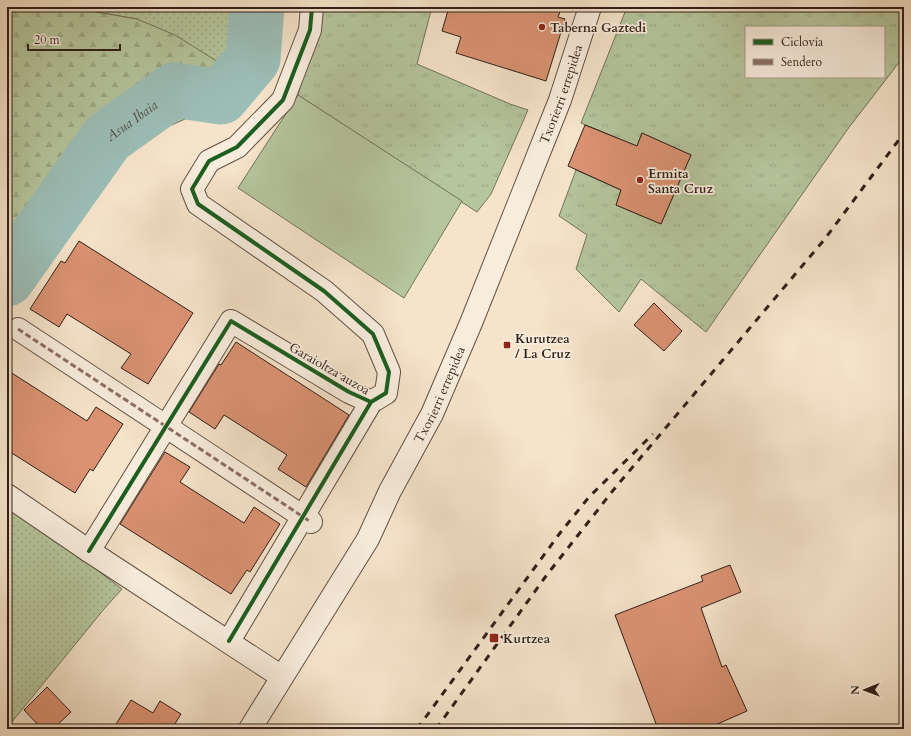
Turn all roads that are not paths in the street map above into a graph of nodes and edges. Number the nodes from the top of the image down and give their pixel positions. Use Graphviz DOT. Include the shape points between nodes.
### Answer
graph roads {
  1 [pos="312,7"];
  2 [pos="590,7"];
  3 [pos="596,7"];
  4 [pos="581,36"];
  5 [pos="18,329"];
  6 [pos="371,402"];
  7 [pos="166,427"];
  8 [pos="7,495"];
  9 [pos="307,520"];
  10 [pos="89,551"];
  11 [pos="229,641"];
  12 [pos="282,677"];
  13 [pos="250,729"];
  1 -- 6 [label="street, Garaioltza auzoa" via="310,30 283,100 237,147 209,161 192,189 198,204 324,291 373,334 389,372 386,394"];
  2 -- 4 [label="street, Txorierri errepidea"];
  3 -- 4 [label="street, Txorierri errepidea"];
  4 -- 12 [label="street, Txorierri errepidea" via="560,100 432,414 390,491 368,539"];
  5 -- 7 [label="street"];
  6 -- 7 [label="street, Garaioltza auzoa" via="349,392 231,321"];
  6 -- 9 [label="street"];
  7 -- 9 [label="street"];
  7 -- 10 [label="street, Garaioltza auzoa"];
  8 -- 10 [label="street"];
  9 -- 11 [label="street"];
  10 -- 11 [label="street"];
  11 -- 12 [label="street"];
  12 -- 13 [label="street, Txorierri errepidea"];
}
